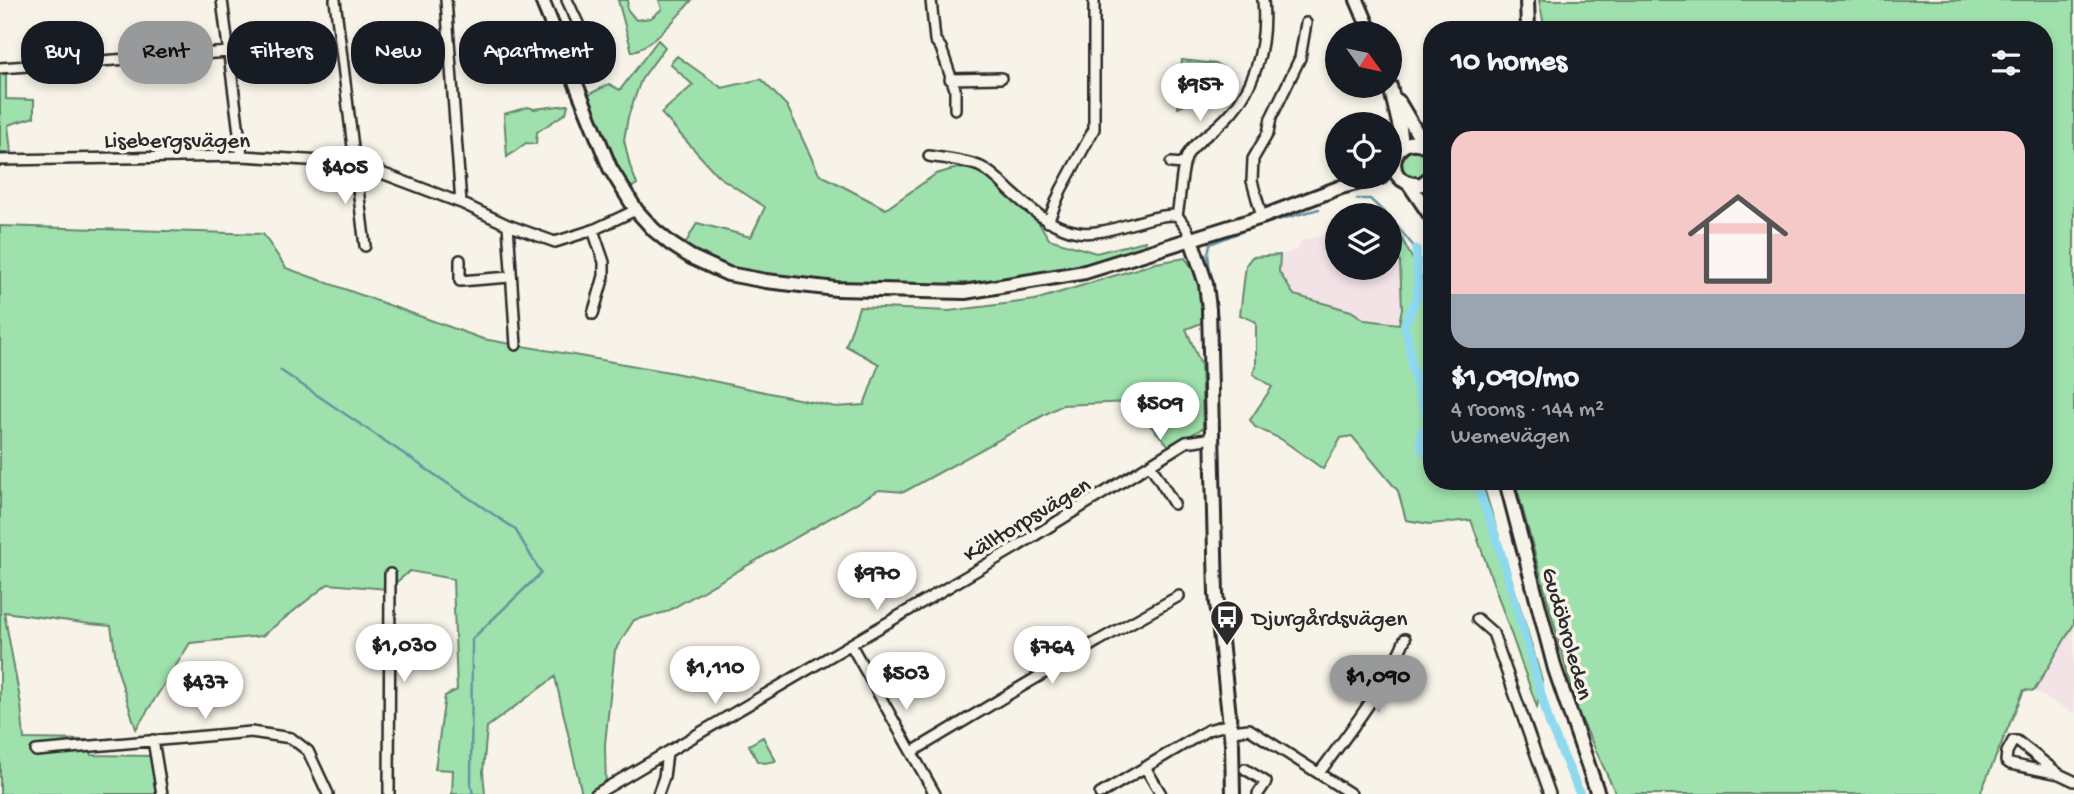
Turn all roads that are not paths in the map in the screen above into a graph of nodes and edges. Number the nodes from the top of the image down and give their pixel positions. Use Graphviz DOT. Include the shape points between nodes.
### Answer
graph roads {
  1 [pos="222,0"];
  2 [pos="335,0"];
  3 [pos="446,0"];
  4 [pos="542,0"];
  5 [pos="567,0"];
  6 [pos="931,0"];
  7 [pos="1094,0"];
  8 [pos="1263,0"];
  9 [pos="1357,0"];
  10 [pos="1527,0"];
  11 [pos="577,21"];
  12 [pos="1365,21"];
  13 [pos="1528,21"];
  14 [pos="1306,23"];
  15 [pos="227,37"];
  16 [pos="227,52"];
  17 [pos="0,68"];
  18 [pos="1001,78"];
  19 [pos="950,79"];
  20 [pos="233,84"];
  21 [pos="1396,98"];
  22 [pos="955,109"];
  23 [pos="1262,111"];
  24 [pos="1270,118"];
  25 [pos="1423,139"];
  26 [pos="1423,145"];
  27 [pos="1402,150"];
  28 [pos="242,156"];
  29 [pos="929,156"];
  30 [pos="0,160"];
  31 [pos="355,163"];
  32 [pos="1171,163"];
  33 [pos="1184,164"];
  34 [pos="1402,180"];
  35 [pos="1423,183"];
  36 [pos="1409,184"];
  37 [pos="1336,189"];
  38 [pos="461,203"];
  39 [pos="1423,204"];
  40 [pos="636,210"];
  41 [pos="1177,215"];
  42 [pos="1262,217"];
  43 [pos="1048,222"];
  44 [pos="508,225"];
  45 [pos="593,230"];
  46 [pos="1191,239"];
  47 [pos="365,246"];
  48 [pos="460,260"];
  49 [pos="510,277"];
  50 [pos="593,314"];
  51 [pos="516,345"];
  52 [pos="1213,438"];
  53 [pos="1151,466"];
  54 [pos="1508,490"];
  55 [pos="1174,504"];
  56 [pos="390,574"];
  57 [pos="1179,596"];
  58 [pos="1477,619"];
  59 [pos="1405,639"];
  60 [pos="851,645"];
  61 [pos="1231,728"];
  62 [pos="153,740"];
  63 [pos="36,751"];
  64 [pos="912,752"];
  65 [pos="667,753"];
  66 [pos="1145,767"];
  67 [pos="1245,769"];
  68 [pos="1319,773"];
  69 [pos="2059,774"];
  70 [pos="2074,780"];
  71 [pos="162,794"];
  72 [pos="328,794"];
  73 [pos="389,794"];
  74 [pos="596,794"];
  75 [pos="658,794"];
  76 [pos="935,794"];
  77 [pos="1100,794"];
  78 [pos="1161,794"];
  79 [pos="1233,794"];
  80 [pos="1258,794"];
  81 [pos="1351,794"];
  82 [pos="1550,794"];
  83 [pos="1598,794"];
  1 -- 15 [label="street"];
  2 -- 31 [label="street"];
  3 -- 38 [label="street"];
  4 -- 40 [label="street" via="610,169"];
  5 -- 11 [label="street"];
  6 -- 19 [label="street" via="935,40"];
  7 -- 43 [label="street" via="1094,129"];
  8 -- 33 [label="street" via="1264,38 1253,77 1236,107 1189,152"];
  9 -- 12 [label="street"];
  10 -- 13 [label="street"];
  14 -- 24 [label="street" via="1300,58"];
  16 -- 17 [label="street"];
  18 -- 19 [label="street"];
  19 -- 22 [label="street"];
  20 -- 28 [label="street"];
  21 -- 25 [label="street"];
  23 -- 24 [label="street"];
  24 -- 42 [label="street" via="1252,170"];
  26 -- 27 [label="street" via="1415,142"];
  28 -- 30 [label="street, Lisebergsvägen"];
  28 -- 31 [label="street, Lisebergsvägen"];
  29 -- 43 [label="street" via="981,167"];
  31 -- 38 [label="street, Lisebergsvägen"];
  31 -- 47 [label="street"];
  32 -- 33 [label="street"];
  33 -- 41 [label="street"];
  34 -- 36 [label="street"];
  35 -- 36 [label="street"];
  36 -- 39 [label="street"];
  37 -- 42 [label="street"];
  38 -- 44 [label="street, Lisebergsvägen"];
  40 -- 45 [label="street, Lisebergsvägen"];
  40 -- 46 [label="street" via="671,244 728,274 836,289 965,292 1085,272"];
  41 -- 43 [label="street" via="1081,233"];
  41 -- 46 [label="street"];
  42 -- 46 [label="street"];
  44 -- 45 [label="street, Lisebergsvägen" via="555,242"];
  44 -- 49 [label="street"];
  45 -- 50 [label="street" via="604,262"];
  46 -- 52 [label="street" via="1209,309"];
  48 -- 49 [label="street" via="460,281"];
  49 -- 51 [label="street"];
  52 -- 53 [label="street, Källtorpsvägen" via="1186,442"];
  52 -- 61 [label="street" via="1216,594"];
  53 -- 55 [label="street"];
  53 -- 60 [label="street, Källtorpsvägen"];
  54 -- 83 [label="street, Gudöbroleden" via="1555,669"];
  56 -- 73 [label="street"];
  57 -- 64 [label="street"];
  58 -- 82 [label="street" via="1493,633"];
  59 -- 68 [label="street" via="1377,690"];
  60 -- 64 [label="street"];
  60 -- 65 [label="street, Källtorpsvägen"];
  61 -- 66 [label="street" via="1208,730"];
  61 -- 68 [label="street" via="1249,729"];
  61 -- 79 [label="street"];
  62 -- 63 [label="street"];
  62 -- 71 [label="street"];
  62 -- 72 [label="street" via="251,732 291,738 308,751"];
  64 -- 76 [label="street"];
  65 -- 74 [label="street, Källtorpsvägen"];
  65 -- 75 [label="street"];
  66 -- 77 [label="street"];
  66 -- 78 [label="street"];
  67 -- 80 [label="street" via="1266,782"];
  68 -- 81 [label="street"];
  69 -- 69 [label="street" via="2017,741 2013,741 2007,752 2010,764"];
  69 -- 70 [label="street"];
}
